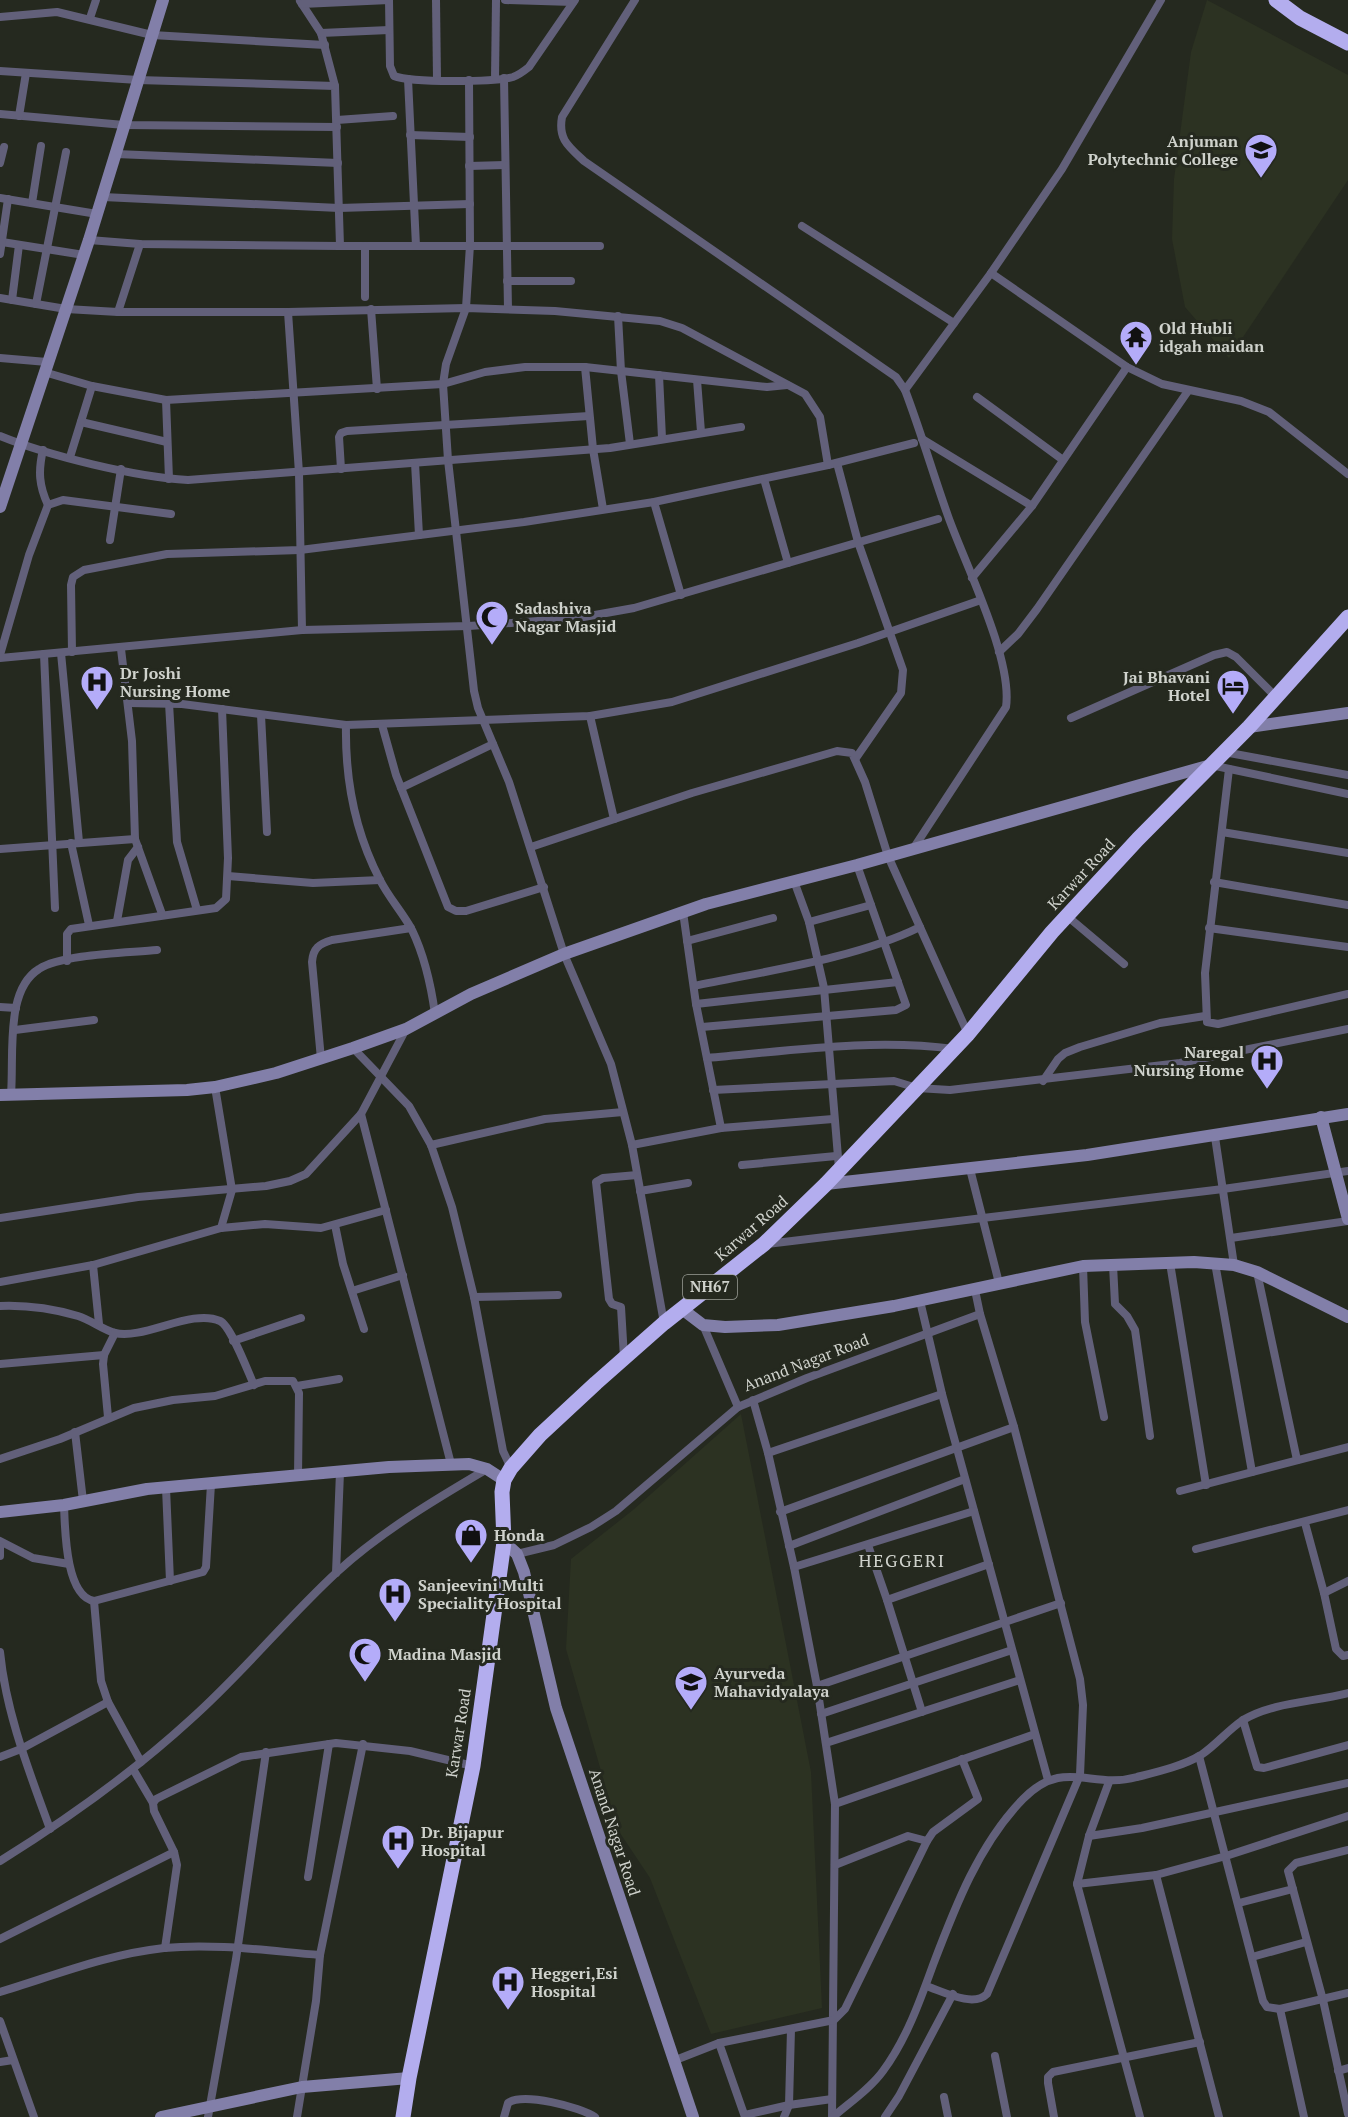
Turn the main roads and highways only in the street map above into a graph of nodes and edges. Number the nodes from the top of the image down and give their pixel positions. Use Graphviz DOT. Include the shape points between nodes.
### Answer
graph roads {
  1 [pos="1276,0"];
  2 [pos="1348,43"];
  3 [pos="1348,617"];
  4 [pos="403,2117"];
  1 -- 2 [label="highway" via="1300,18"];
  3 -- 4 [label="highway, Karwar Road / NH67" via="1249,727 1067,916 954,1049 838,1162 826,1184 764,1244 624,1358 540,1435 508,1474 504,1542 473,1766"];
}
